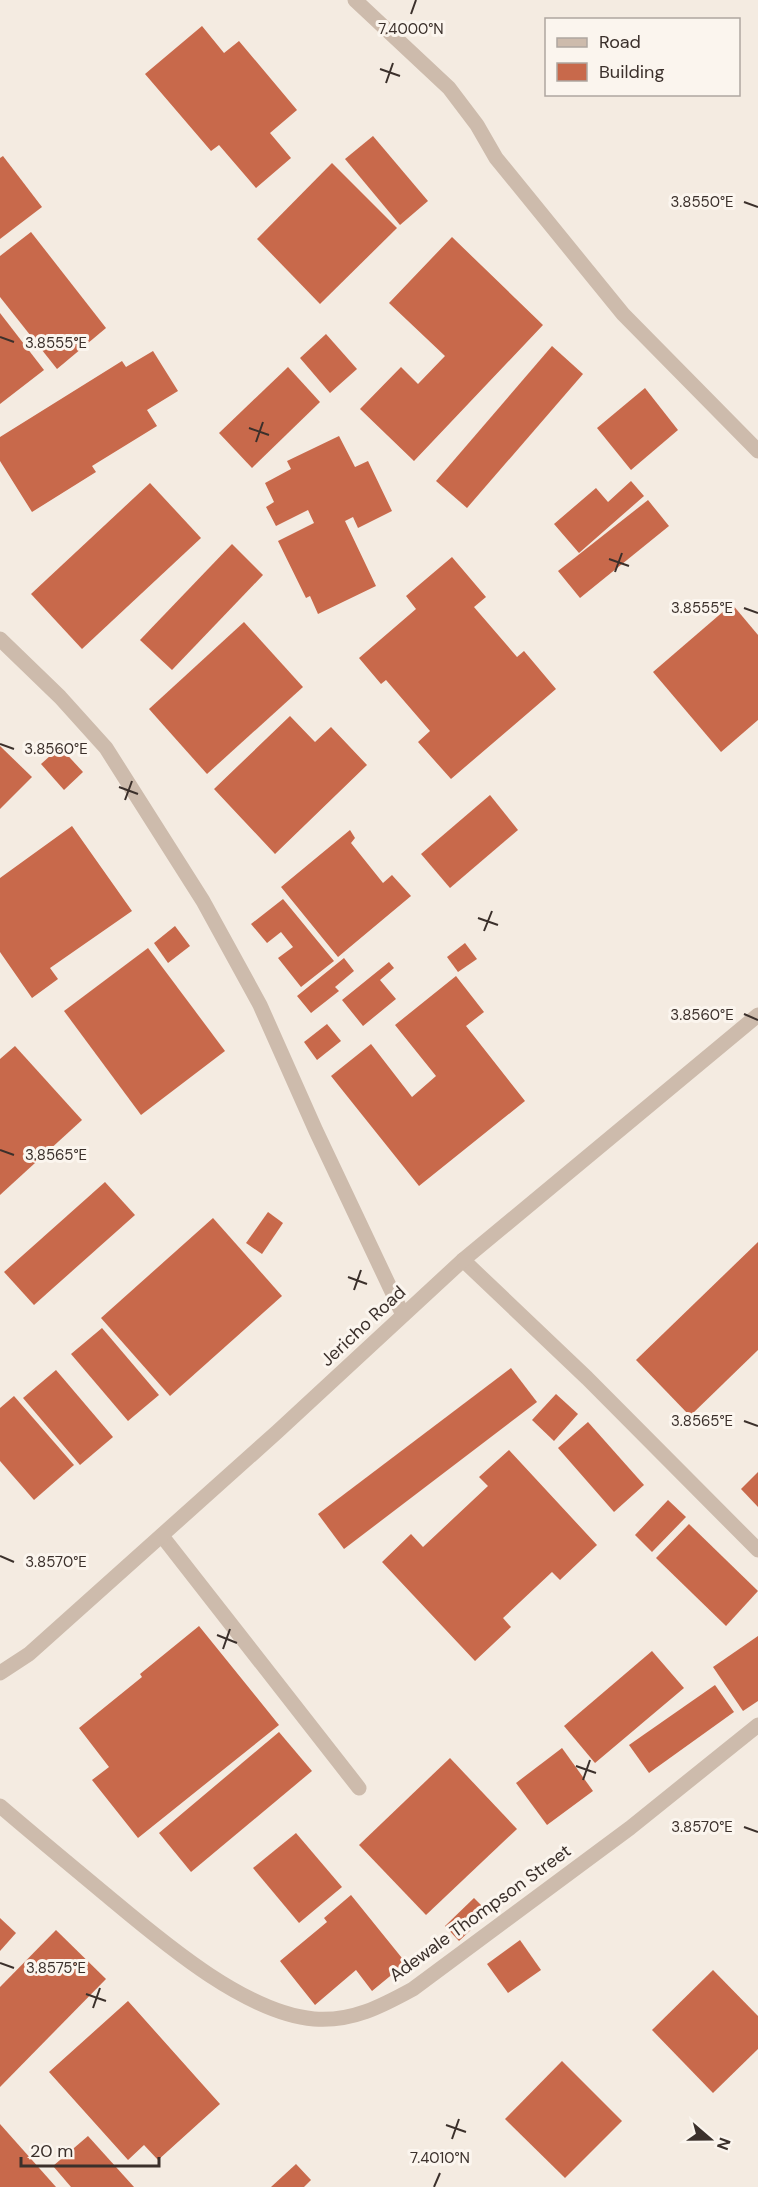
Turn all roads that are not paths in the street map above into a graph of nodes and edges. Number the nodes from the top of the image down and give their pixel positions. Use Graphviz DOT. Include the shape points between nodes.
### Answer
graph roads {
  1 [pos="355,0"];
  2 [pos="758,451"];
  3 [pos="0,639"];
  4 [pos="758,1015"];
  5 [pos="463,1260"];
  6 [pos="404,1315"];
  7 [pos="162,1536"];
  8 [pos="758,1550"];
  9 [pos="0,1672"];
  10 [pos="758,1725"];
  11 [pos="359,1788"];
  12 [pos="0,1806"];
  1 -- 2 [label="street" via="449,88 496,158 623,314"];
  3 -- 6 [label="street" via="106,748 203,901 260,1005"];
  4 -- 5 [label="street, Jericho Road"];
  5 -- 6 [label="street, Jericho Road"];
  5 -- 8 [label="street"];
  6 -- 7 [label="street, Jericho Road"];
  7 -- 9 [label="street, Jericho Road" via="29,1654"];
  7 -- 11 [label="street"];
  10 -- 12 [label="street, Adewale Thompson Street" via="630,1828 413,1989 357,2016 316,2019 281,2013 240,1992 176,1953"];
}
